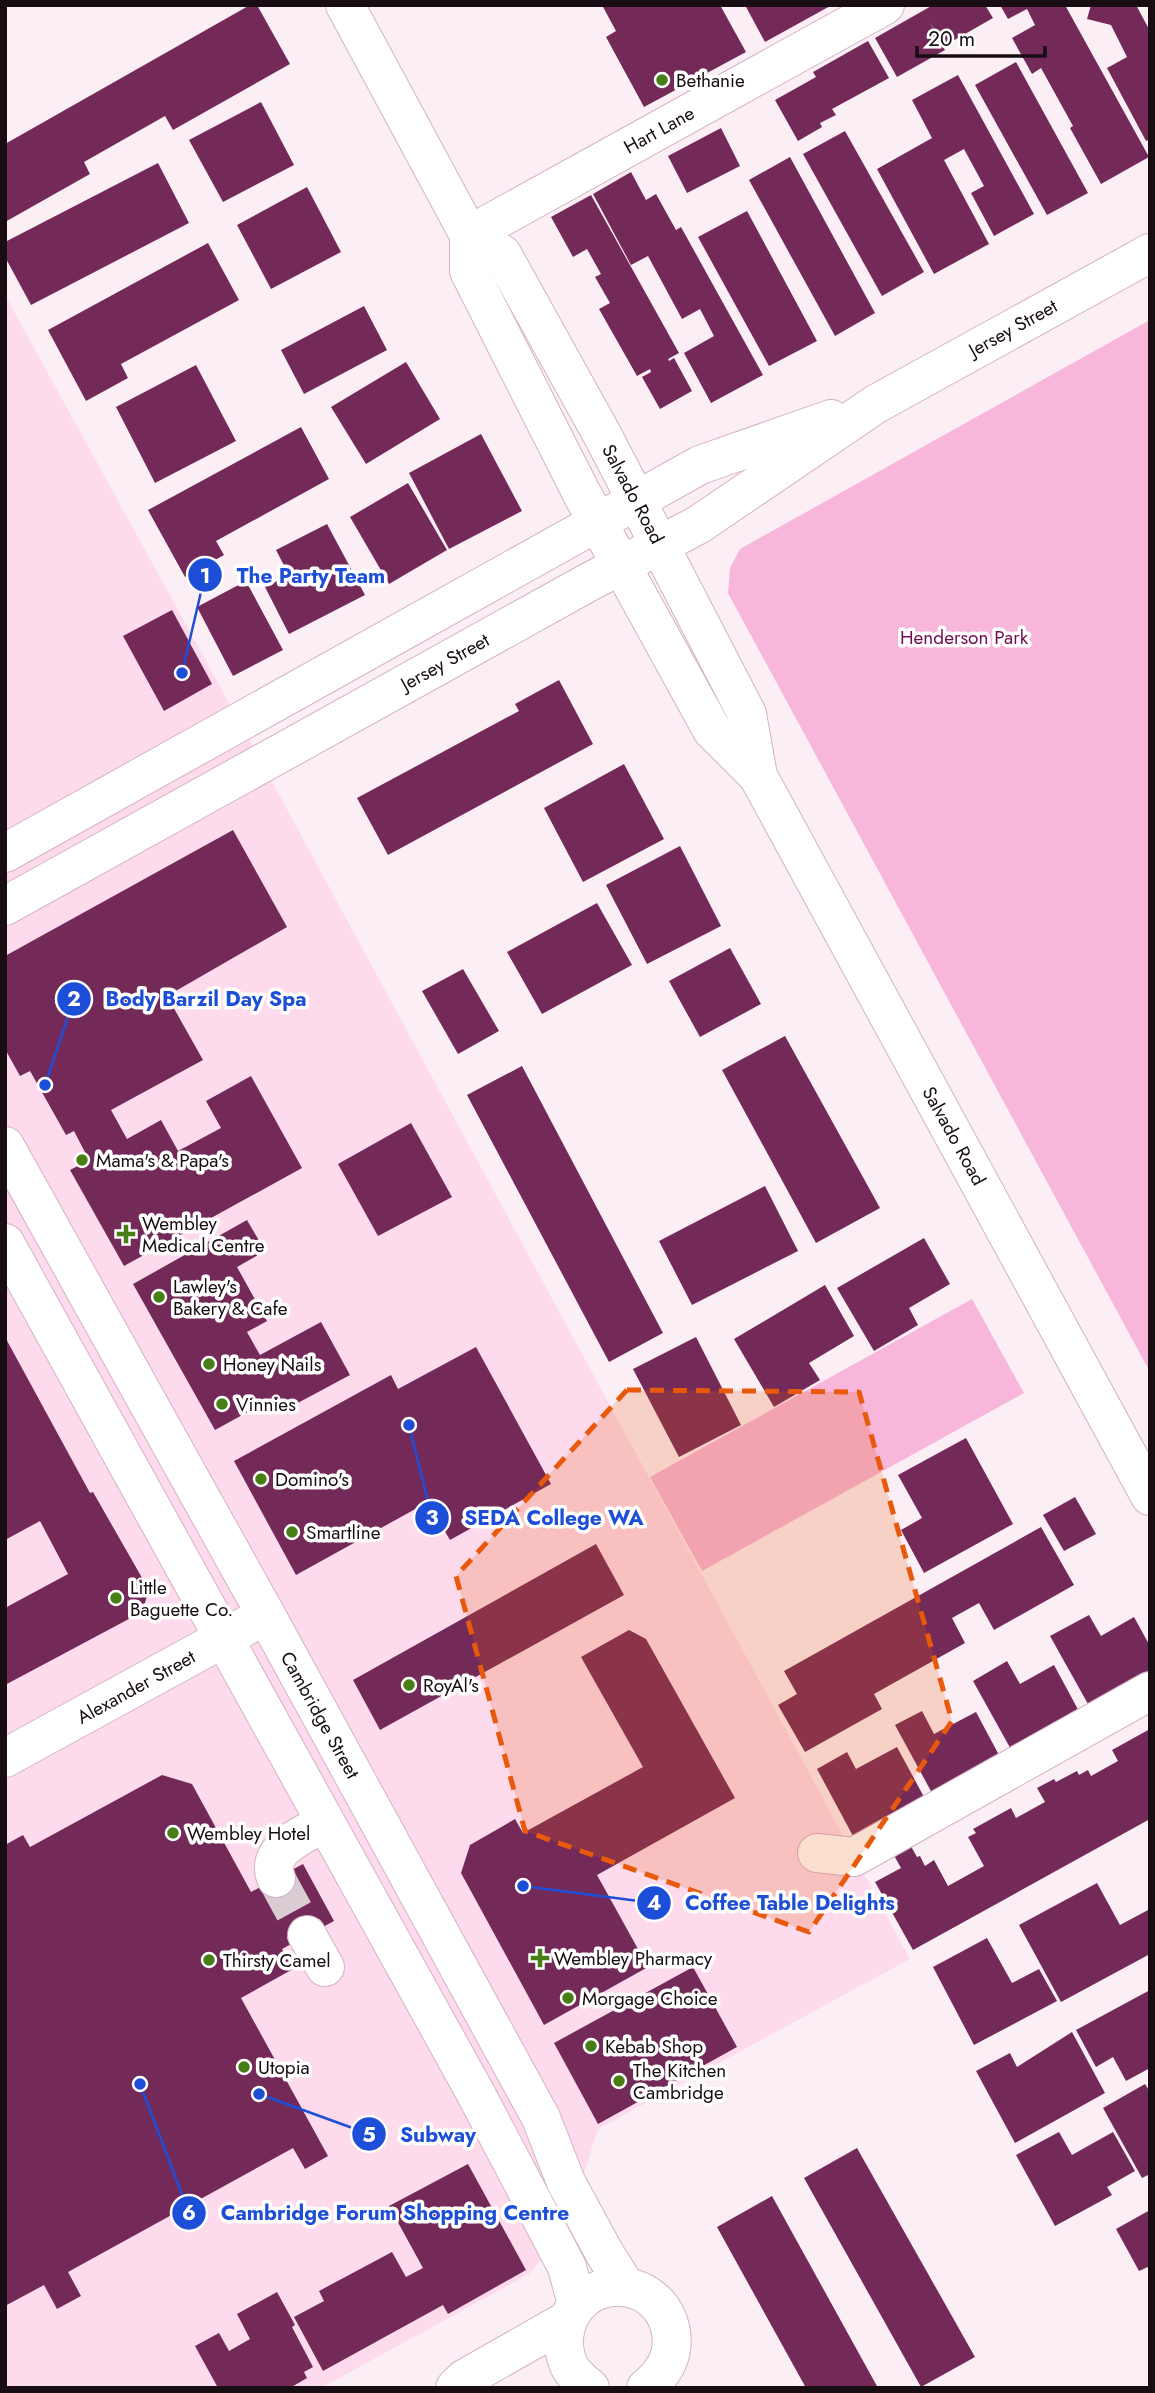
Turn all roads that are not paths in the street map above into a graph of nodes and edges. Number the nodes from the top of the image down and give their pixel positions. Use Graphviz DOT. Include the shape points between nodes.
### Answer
graph roads {
  1 [pos="345,5"];
  2 [pos="885,5"];
  3 [pos="469,234"];
  4 [pos="1150,253"];
  5 [pos="876,404"];
  6 [pos="636,500"];
  7 [pos="598,522"];
  8 [pos="659,544"];
  9 [pos="621,566"];
  10 [pos="758,776"];
  11 [pos="5,853"];
  12 [pos="5,906"];
  13 [pos="5,1146"];
  14 [pos="5,1243"];
  15 [pos="1150,1496"];
  16 [pos="266,1615"];
  17 [pos="223,1639"];
  18 [pos="1150,1691"];
  19 [pos="5,1758"];
  20 [pos="325,1823"];
  21 [pos="817,1853"];
  22 [pos="276,1878"];
  23 [pos="626,2287"];
  24 [pos="571,2313"];
  25 [pos="657,2384"];
  26 [pos="455,2388"];
  27 [pos="590,2388"];
  1 -- 3 [label="street, Salvado Road"];
  2 -- 3 [label="street, Hart Lane"];
  3 -- 6 [label="street, Salvado Road" via="502,254"];
  3 -- 7 [label="street, Salvado Road" via="469,271"];
  4 -- 5 [label="street, Jersey Street"];
  5 -- 6 [label="street, Jersey Street" via="700,465"];
  5 -- 8 [label="street, Jersey Street" via="720,511"];
  6 -- 7 [label="street, Jersey Street"];
  6 -- 8 [label="street, Salvado Road"];
  7 -- 9 [label="street, Salvado Road"];
  7 -- 11 [label="street, Jersey Street"];
  8 -- 9 [label="street, Jersey Street"];
  8 -- 10 [label="street, Salvado Road" via="747,713"];
  9 -- 10 [label="street, Salvado Road" via="712,730"];
  9 -- 12 [label="street, Jersey Street"];
  10 -- 15 [label="street, Salvado Road"];
  13 -- 16 [label="street, Cambridge Street"];
  14 -- 17 [label="street"];
  16 -- 17 [label="street, Alexander Street"];
  16 -- 23 [label="street, Cambridge Street" via="541,2118 566,2182"];
  17 -- 19 [label="street, Alexander Street"];
  17 -- 20 [label="street"];
  18 -- 21 [label="street" via="854,1857"];
  20 -- 22 [label="street" via="285,1845 275,1860"];
  20 -- 24 [label="street" via="566,2267"];
  23 -- 24 [label="street" via="591,2293"];
  23 -- 25 [label="street" via="652,2299 669,2322 671,2350"];
  24 -- 26 [label="street"];
  24 -- 27 [label="street" via="563,2347 572,2371"];
}
